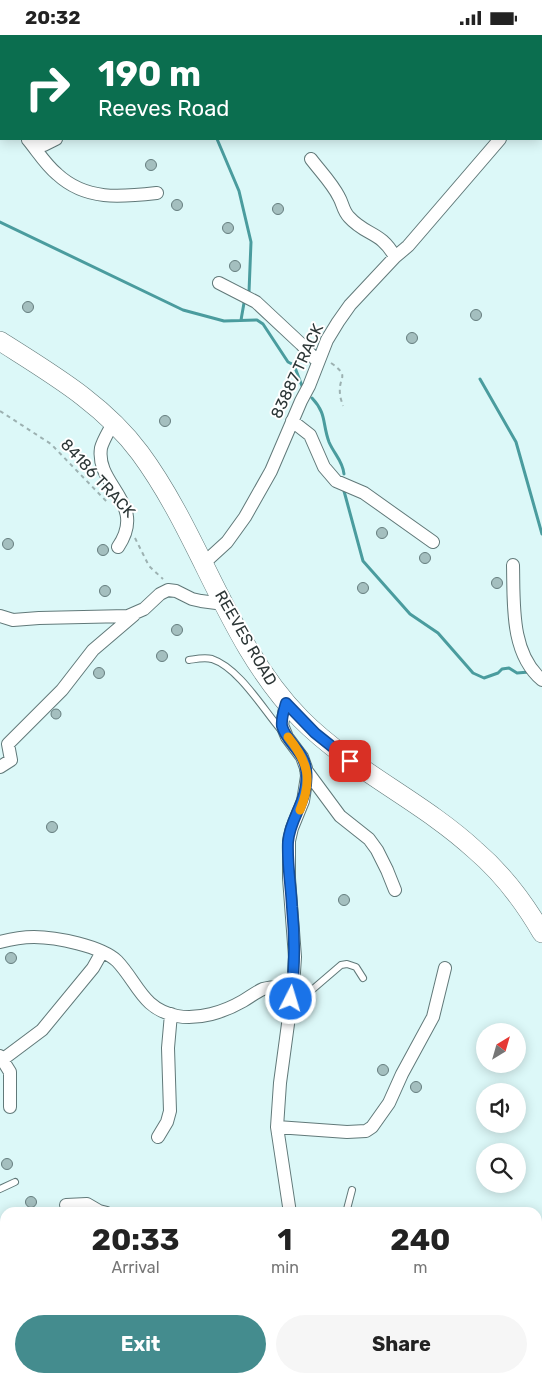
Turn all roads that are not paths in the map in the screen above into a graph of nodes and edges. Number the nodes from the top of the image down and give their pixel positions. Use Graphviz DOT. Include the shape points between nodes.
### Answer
graph roads {
  1 [pos="26,140"];
  2 [pos="54,140"];
  3 [pos="499,140"];
  4 [pos="311,159"];
  5 [pos="157,193"];
  6 [pos="395,257"];
  7 [pos="219,283"];
  8 [pos="0,341"];
  9 [pos="319,359"];
  10 [pos="292,421"];
  11 [pos="113,423"];
  12 [pos="433,542"];
  13 [pos="118,547"];
  14 [pos="204,563"];
  15 [pos="513,565"];
  16 [pos="224,604"];
  17 [pos="137,613"];
  18 [pos="0,616"];
  19 [pos="189,660"];
  20 [pos="542,680"];
  21 [pos="286,703"];
  22 [pos="288,737"];
  23 [pos="0,767"];
  24 [pos="306,770"];
  25 [pos="395,890"];
  26 [pos="542,933"];
  27 [pos="0,942"];
  28 [pos="102,952"];
  29 [pos="445,968"];
  30 [pos="363,979"];
  31 [pos="292,993"];
  32 [pos="171,1014"];
  33 [pos="1,1058"];
  34 [pos="10,1107"];
  35 [pos="277,1127"];
  36 [pos="158,1137"];
  37 [pos="15,1182"];
  38 [pos="0,1189"];
  39 [pos="352,1190"];
  40 [pos="66,1205"];
  41 [pos="92,1207"];
  42 [pos="289,1207"];
  43 [pos="348,1207"];
  1 -- 2 [label="street" via="44,145"];
  1 -- 5 [label="street" via="56,174 76,187 111,197"];
  3 -- 6 [label="street, 83887 TRACK"];
  4 -- 6 [label="street" via="338,195 348,217 383,239"];
  6 -- 9 [label="street, 83887 TRACK" via="343,315"];
  7 -- 9 [label="street" via="256,302"];
  8 -- 11 [label="street, REEVES ROAD" via="64,382"];
  9 -- 10 [label="street, 83887 TRACK"];
  10 -- 12 [label="street" via="310,435 316,453 332,478 364,493"];
  10 -- 14 [label="street, 83887 TRACK" via="245,517 227,542"];
  11 -- 13 [label="street" via="101,456 103,467 124,506 128,525"];
  11 -- 14 [label="street, REEVES ROAD" via="156,477"];
  14 -- 16 [label="street, REEVES ROAD"];
  15 -- 20 [label="street" via="514,611 520,646 531,668"];
  16 -- 17 [label="street" via="192,599 168,590"];
  16 -- 21 [label="street, REEVES ROAD" via="250,652"];
  17 -- 18 [label="street" via="23,620"];
  17 -- 23 [label="street" via="93,650 62,690 8,744 11,759"];
  19 -- 22 [label="lane" via="203,658 221,663 244,683"];
  21 -- 22 [label="street" via="282,725"];
  21 -- 26 [label="street, REEVES ROAD" via="315,733 350,761 475,849 509,885"];
  22 -- 24 [label="street" via="302,757"];
  24 -- 25 [label="street" via="340,816 369,839"];
  24 -- 31 [label="street" via="305,793 288,841 295,945"];
  27 -- 28 [label="street" via="48,938"];
  28 -- 32 [label="street" via="117,962 143,997"];
  28 -- 33 [label="street" via="93,968 42,1029"];
  29 -- 35 [label="street" via="433,1017 402,1073 390,1103 372,1127 366,1131 348,1132"];
  30 -- 31 [label="lane" via="356,967 341,965 306,995"];
  31 -- 32 [label="street" via="264,989 230,1008 213,1013 195,1017"];
  31 -- 35 [label="street"];
  32 -- 36 [label="street" via="168,1049 170,1111"];
  33 -- 34 [label="street" via="10,1072"];
  35 -- 42 [label="street"];
  37 -- 38 [label="lane"];
  39 -- 43 [label="lane"];
  40 -- 41 [label="street" via="87,1204"];
}
